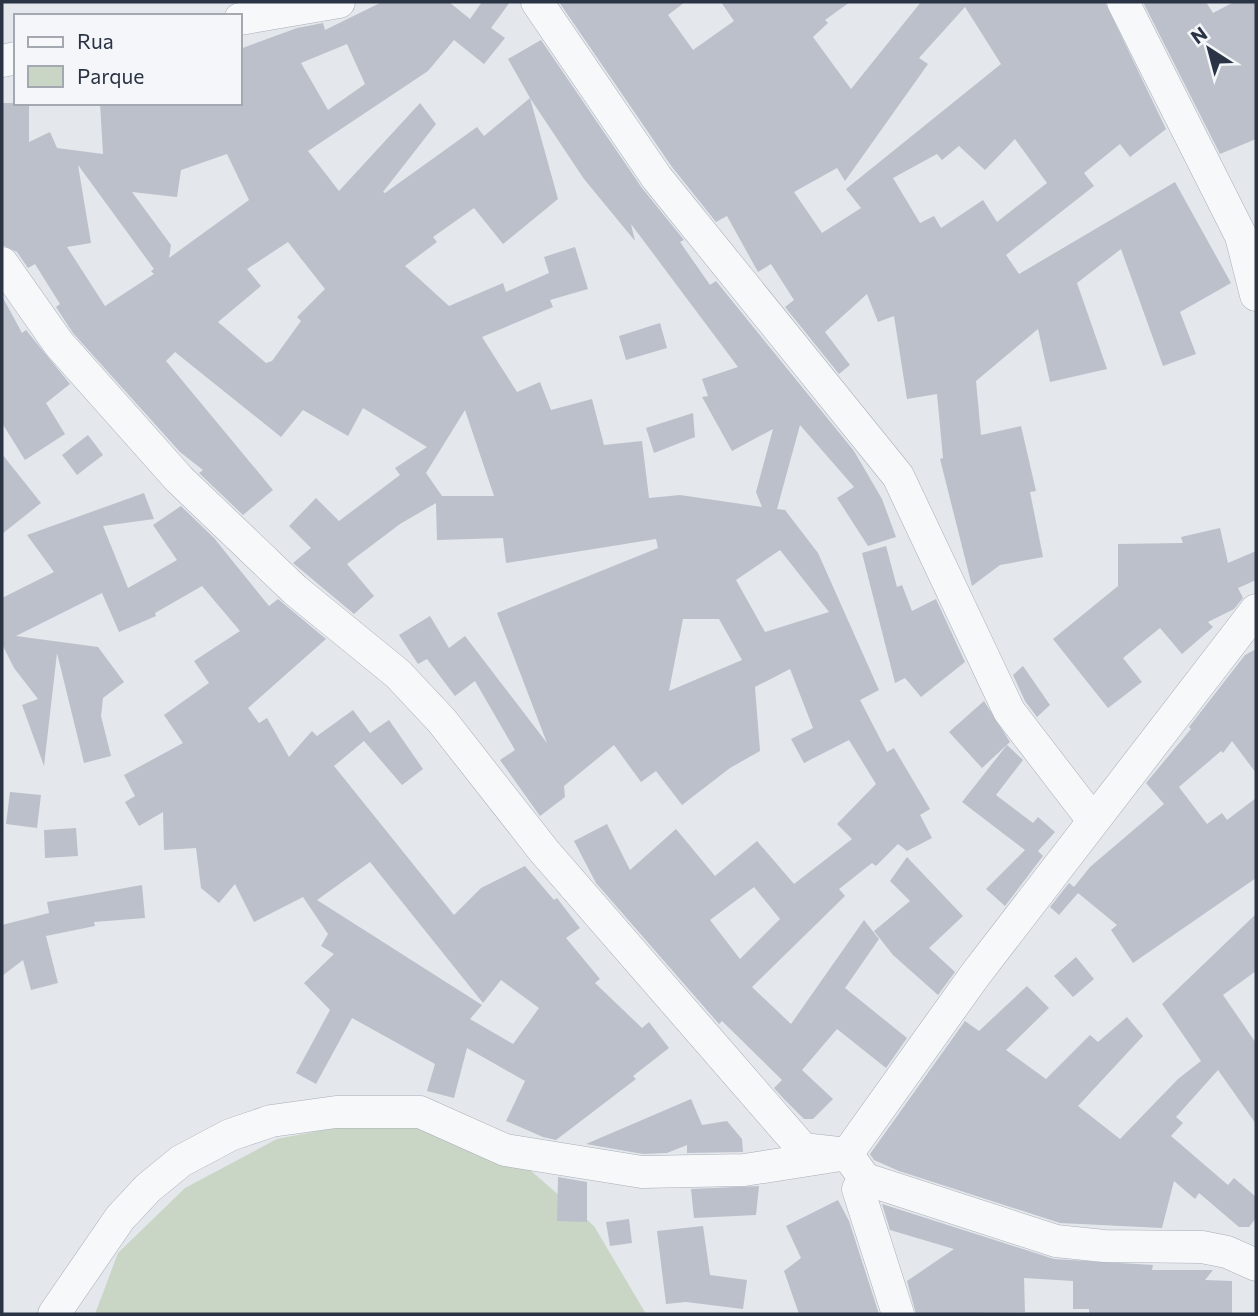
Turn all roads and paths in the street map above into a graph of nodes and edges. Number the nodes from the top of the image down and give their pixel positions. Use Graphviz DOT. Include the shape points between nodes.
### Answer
graph roads {
  1 [pos="339,2"];
  2 [pos="537,2"];
  3 [pos="1123,2"];
  4 [pos="242,19"];
  5 [pos="2,263"];
  6 [pos="1256,295"];
  7 [pos="1256,610"];
  8 [pos="1092,819"];
  9 [pos="856,1166"];
  10 [pos="1256,1265"];
  11 [pos="54,1314"];
  12 [pos="898,1314"];
  1 -- 4 [label="street"];
  2 -- 8 [label="street" via="657,178 898,476 1009,711"];
  3 -- 6 [label="street" via="1241,236"];
  5 -- 9 [label="street" via="59,344 179,479 295,590 398,674 442,721 544,851 803,1149"];
  7 -- 8 [label="street"];
  8 -- 9 [label="street"];
  9 -- 10 [label="street" via="1056,1241 1202,1247"];
  9 -- 11 [label="street" via="642,1172 505,1150 420,1112 336,1112 271,1121 230,1135 181,1161 149,1188 120,1218"];
  9 -- 12 [label="street" via="858,1189"];
}
